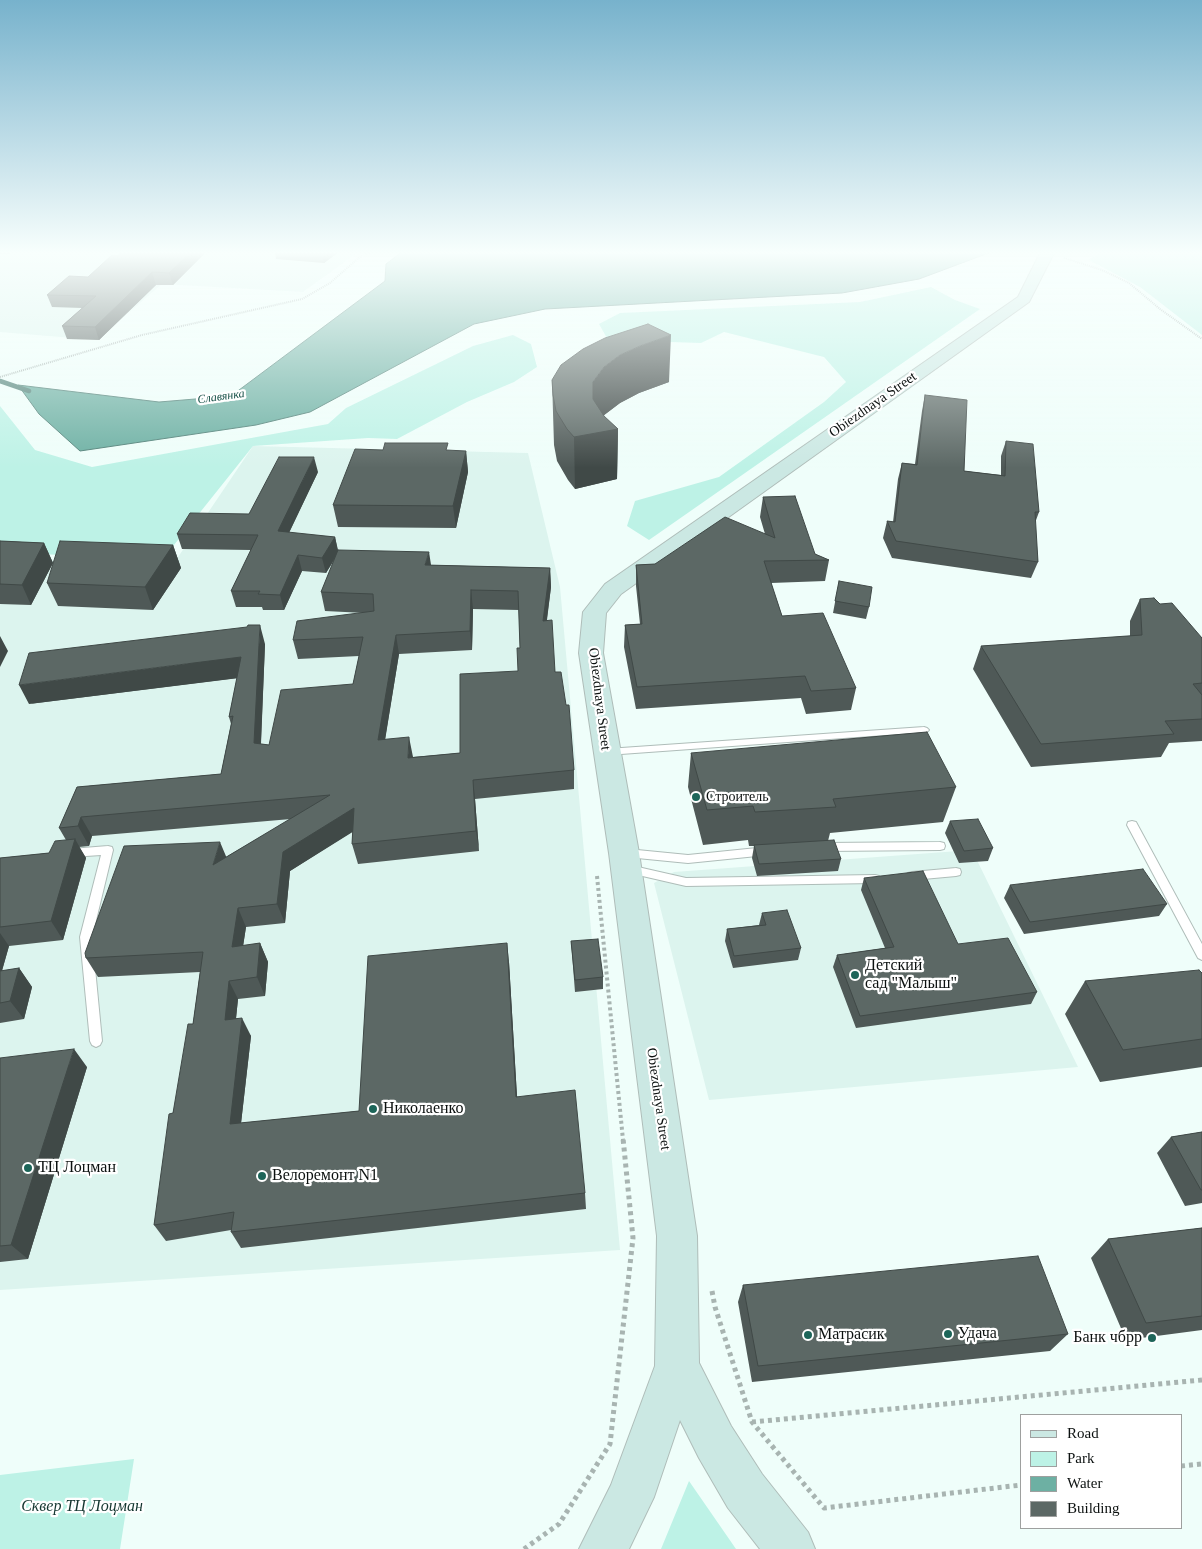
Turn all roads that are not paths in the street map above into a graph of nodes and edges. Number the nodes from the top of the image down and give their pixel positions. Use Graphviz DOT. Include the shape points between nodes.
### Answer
graph roads {
  1 [pos="990,323"];
  2 [pos="924,730"];
  3 [pos="606,752"];
  4 [pos="1132,825"];
  5 [pos="940,846"];
  6 [pos="816,848"];
  7 [pos="777,850"];
  8 [pos="59,854"];
  9 [pos="615,863"];
  10 [pos="956,872"];
  11 [pos="1202,955"];
  12 [pos="96,1041"];
  13 [pos="677,1366"];
  14 [pos="603,1549"];
  15 [pos="791,1549"];
  1 -- 3 [label="main road, Obiezdnaya Street" via="613,589 595,612 591,653"];
  2 -- 3 [label="lane"];
  3 -- 9 [label="main road, Obiezdnaya Street"];
  4 -- 11 [label="lane"];
  5 -- 6 [label="lane"];
  7 -- 9 [label="lane"];
  8 -- 12 [label="lane" via="108,850 86,937"];
  9 -- 10 [label="lane" via="686,882 893,878"];
  9 -- 13 [label="main road, Obiezdnaya Street" via="677,1236"];
  13 -- 14 [label="main road, Obiezdnaya Street" via="630,1497"];
  13 -- 15 [label="main road, Obiezdnaya Street" via="714,1442 740,1483"];
}
